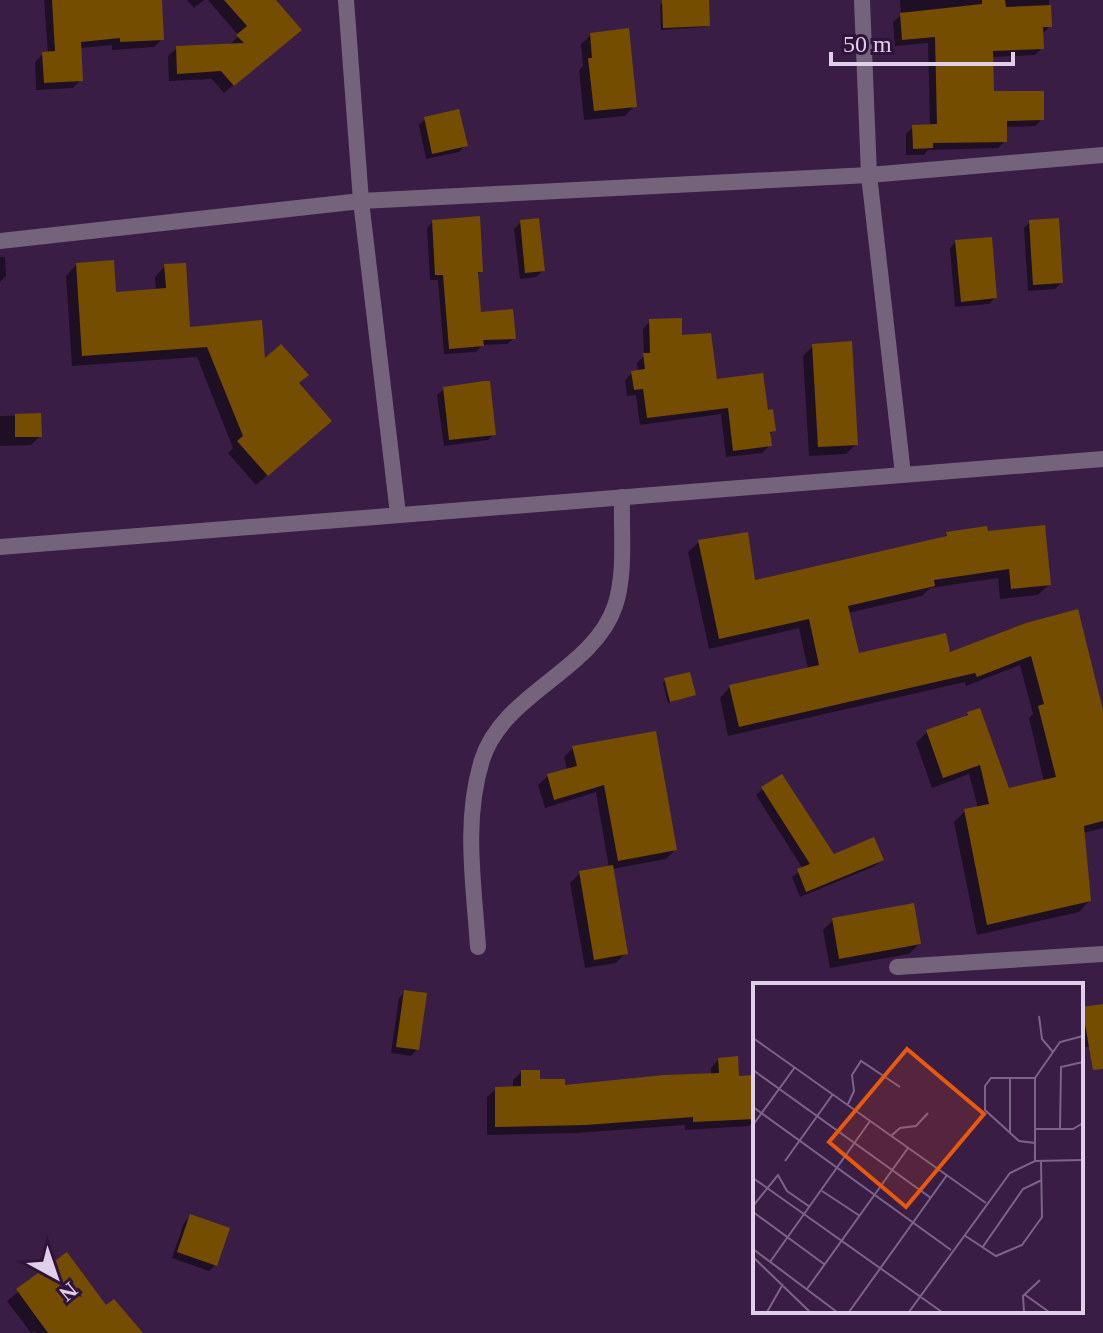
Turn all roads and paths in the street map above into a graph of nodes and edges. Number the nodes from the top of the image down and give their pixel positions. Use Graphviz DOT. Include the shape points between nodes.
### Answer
graph roads {
  1 [pos="346,0"];
  2 [pos="862,0"];
  3 [pos="1103,155"];
  4 [pos="869,175"];
  5 [pos="361,201"];
  6 [pos="0,241"];
  7 [pos="1103,459"];
  8 [pos="903,474"];
  9 [pos="622,497"];
  10 [pos="398,514"];
  11 [pos="0,547"];
  12 [pos="478,947"];
  13 [pos="1103,954"];
  14 [pos="897,967"];
  1 -- 5 [label="street"];
  2 -- 4 [label="street"];
  3 -- 4 [label="street"];
  4 -- 5 [label="street"];
  4 -- 8 [label="street"];
  5 -- 6 [label="street"];
  5 -- 10 [label="street"];
  7 -- 8 [label="street"];
  8 -- 9 [label="street"];
  9 -- 10 [label="street"];
  9 -- 12 [label="street" via="615,607 584,650 498,727 482,759 470,817"];
  10 -- 11 [label="street"];
  13 -- 14 [label="street"];
}
